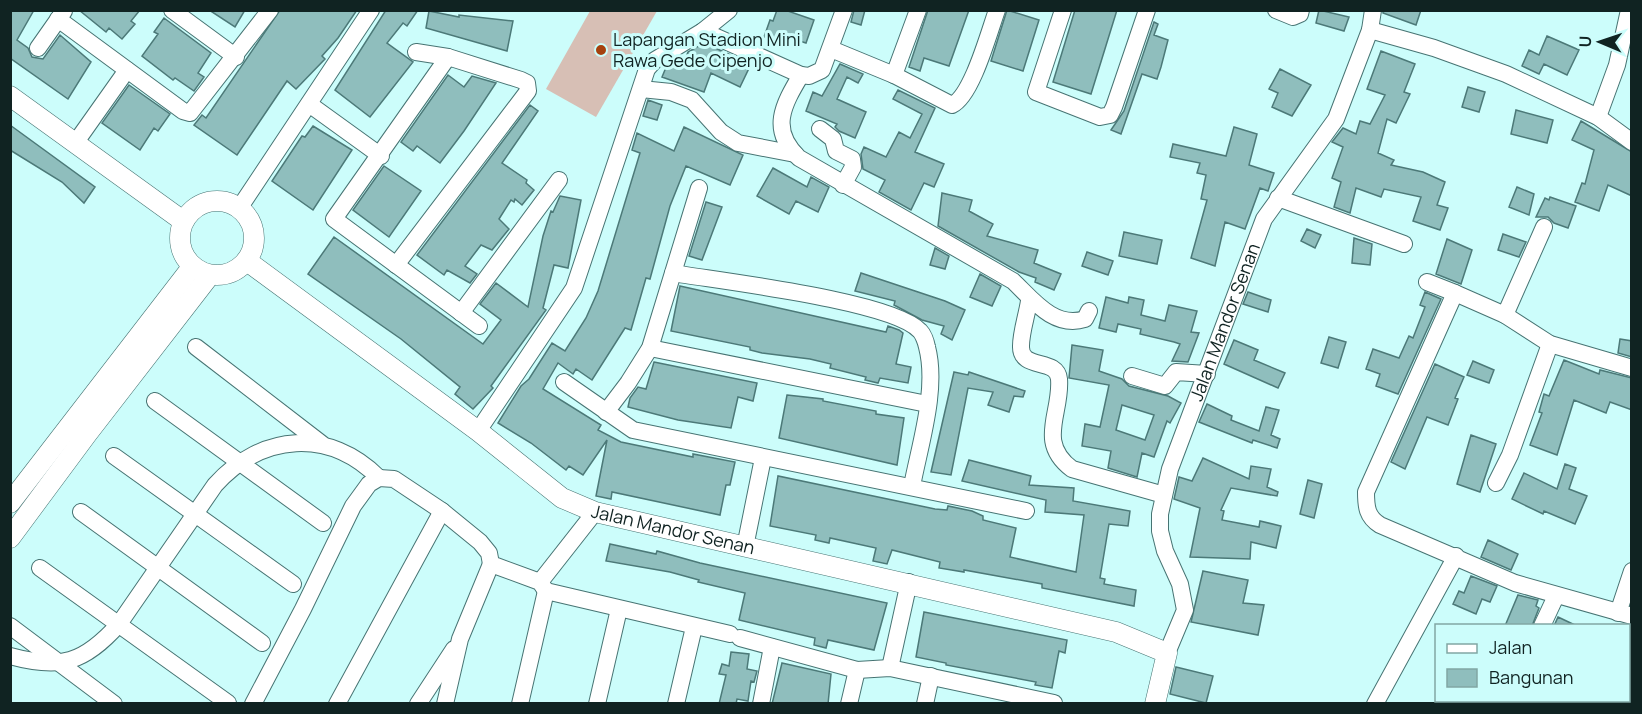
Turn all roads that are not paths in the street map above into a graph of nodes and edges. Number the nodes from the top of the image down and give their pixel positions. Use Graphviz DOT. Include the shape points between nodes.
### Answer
graph roads {
  1 [pos="172,10"];
  2 [pos="270,10"];
  3 [pos="371,10"];
  4 [pos="729,10"];
  5 [pos="844,10"];
  6 [pos="918,10"];
  7 [pos="997,10"];
  8 [pos="1063,10"];
  9 [pos="1147,10"];
  10 [pos="1276,10"];
  11 [pos="1301,10"];
  12 [pos="1373,10"];
  13 [pos="1629,10"];
  14 [pos="61,15"];
  15 [pos="1370,30"];
  16 [pos="703,31"];
  17 [pos="38,48"];
  18 [pos="831,49"];
  19 [pos="416,52"];
  20 [pos="236,57"];
  21 [pos="448,57"];
  22 [pos="127,70"];
  23 [pos="801,75"];
  24 [pos="894,75"];
  25 [pos="640,89"];
  26 [pos="10,96"];
  27 [pos="309,104"];
  28 [pos="1598,117"];
  29 [pos="820,129"];
  30 [pos="76,142"];
  31 [pos="1632,142"];
  32 [pos="795,154"];
  33 [pos="381,156"];
  34 [pos="559,180"];
  35 [pos="843,184"];
  36 [pos="699,188"];
  37 [pos="1278,198"];
  38 [pos="240,207"];
  39 [pos="183,221"];
  40 [pos="1544,227"];
  41 [pos="1404,244"];
  42 [pos="247,261"];
  43 [pos="396,265"];
  44 [pos="192,267"];
  45 [pos="673,273"];
  46 [pos="210,275"];
  47 [pos="1427,282"];
  48 [pos="1455,294"];
  49 [pos="1029,301"];
  50 [pos="1089,310"];
  51 [pos="461,313"];
  52 [pos="1505,315"];
  53 [pos="479,326"];
  54 [pos="1550,344"];
  55 [pos="196,347"];
  56 [pos="650,348"];
  57 [pos="1632,368"];
  58 [pos="1207,374"];
  59 [pos="1132,376"];
  60 [pos="564,382"];
  61 [pos="155,401"];
  62 [pos="927,404"];
  63 [pos="606,412"];
  64 [pos="80,428"];
  65 [pos="478,431"];
  66 [pos="322,444"];
  67 [pos="114,456"];
  68 [pos="763,458"];
  69 [pos="241,463"];
  70 [pos="380,478"];
  71 [pos="1496,483"];
  72 [pos="912,486"];
  73 [pos="1164,495"];
  74 [pos="10,503"];
  75 [pos="442,511"];
  76 [pos="1026,511"];
  77 [pos="81,512"];
  78 [pos="596,512"];
  79 [pos="196,514"];
  80 [pos="323,523"];
  81 [pos="10,538"];
  82 [pos="745,547"];
  83 [pos="1456,556"];
  84 [pos="491,564"];
  85 [pos="157,567"];
  86 [pos="40,568"];
  87 [pos="1632,571"];
  88 [pos="909,582"];
  89 [pos="293,584"];
  90 [pos="543,586"];
  91 [pos="1556,596"];
  92 [pos="619,609"];
  93 [pos="1625,615"];
  94 [pos="118,624"];
  95 [pos="1543,624"];
  96 [pos="10,626"];
  97 [pos="694,627"];
  98 [pos="460,639"];
  99 [pos="262,643"];
  100 [pos="772,647"];
  101 [pos="1167,653"];
  102 [pos="10,656"];
  103 [pos="61,664"];
  104 [pos="890,668"];
  105 [pos="857,670"];
  106 [pos="931,676"];
  107 [pos="1011,699"];
  108 [pos="228,702"];
  109 [pos="1054,703"];
  110 [pos="114,704"];
  111 [pos="253,704"];
  112 [pos="337,704"];
  113 [pos="418,704"];
  114 [pos="445,704"];
  115 [pos="520,704"];
  116 [pos="597,704"];
  117 [pos="676,704"];
  118 [pos="760,704"];
  119 [pos="849,704"];
  120 [pos="925,704"];
  121 [pos="1155,704"];
  122 [pos="1375,704"];
  1 -- 20 [label="street"];
  2 -- 20 [label="street"];
  3 -- 27 [label="street"];
  4 -- 16 [label="street"];
  5 -- 18 [label="street"];
  6 -- 24 [label="street"];
  7 -- 24 [label="street" via="973,76 958,102 944,102"];
  8 -- 9 [label="street" via="1036,92 1100,117 1110,115 1114,107"];
  10 -- 11 [label="street" via="1293,16"];
  12 -- 15 [label="street, Jalan Mandor Senan"];
  13 -- 28 [label="street" via="1617,65"];
  14 -- 17 [label="street"];
  14 -- 22 [label="street"];
  15 -- 28 [label="street" via="1506,74"];
  15 -- 37 [label="street, Jalan Mandor Senan" via="1336,119"];
  16 -- 23 [label="street"];
  16 -- 25 [label="street" via="655,60"];
  18 -- 23 [label="street" via="818,74"];
  18 -- 24 [label="street"];
  19 -- 21 [label="street"];
  20 -- 22 [label="street" via="190,113"];
  21 -- 33 [label="street"];
  21 -- 43 [label="street" via="520,80 527,83 528,91"];
  22 -- 30 [label="street"];
  23 -- 32 [label="street" via="783,105 781,127 786,145"];
  25 -- 32 [label="street" via="672,92 693,100 721,132 738,143"];
  25 -- 65 [label="street" via="574,288"];
  26 -- 30 [label="street"];
  27 -- 33 [label="street"];
  27 -- 38 [label="street"];
  28 -- 31 [label="street"];
  29 -- 35 [label="street" via="833,139 836,151 852,159 853,166"];
  30 -- 39 [label="street"];
  32 -- 35 [label="street"];
  33 -- 43 [label="street" via="334,219"];
  34 -- 51 [label="street"];
  35 -- 49 [label="street" via="1013,282"];
  36 -- 45 [label="street"];
  37 -- 41 [label="street"];
  37 -- 58 [label="street, Jalan Mandor Senan" via="1264,219"];
  38 -- 39 [label="street" via="219,200 209,202 198,205"];
  38 -- 42 [label="street" via="252,223 254,243"];
  39 -- 44 [label="street" via="179,237"];
  40 -- 52 [label="street"];
  42 -- 46 [label="street" via="224,275"];
  42 -- 65 [label="street, Jalan Mandor Senan"];
  43 -- 51 [label="street"];
  44 -- 46 [label="street"];
  44 -- 64 [label="street"];
  45 -- 56 [label="street"];
  45 -- 62 [label="street" via="859,305 900,318 921,331 927,346 931,381"];
  46 -- 64 [label="street"];
  47 -- 48 [label="street"];
  48 -- 52 [label="street"];
  48 -- 83 [label="street" via="1366,492 1366,505 1371,519 1380,525"];
  49 -- 50 [label="street" via="1061,318 1079,321 1085,319"];
  49 -- 73 [label="street" via="1020,348 1032,363 1057,371 1052,427 1054,447 1062,462 1072,469"];
  51 -- 53 [label="street"];
  52 -- 54 [label="street"];
  54 -- 57 [label="street"];
  54 -- 71 [label="street"];
  55 -- 66 [label="street"];
  56 -- 62 [label="street"];
  56 -- 63 [label="street"];
  58 -- 59 [label="street" via="1176,372 1165,386"];
  58 -- 73 [label="street, Jalan Mandor Senan" via="1185,426"];
  60 -- 63 [label="street"];
  61 -- 69 [label="street"];
  62 -- 72 [label="street"];
  63 -- 68 [label="street" via="633,430"];
  64 -- 74 [label="street"];
  64 -- 81 [label="street"];
  65 -- 78 [label="street, Jalan Mandor Senan" via="571,504"];
  66 -- 69 [label="street" via="292,443 264,449"];
  66 -- 70 [label="street" via="363,461"];
  67 -- 79 [label="street"];
  68 -- 72 [label="street"];
  68 -- 82 [label="street"];
  69 -- 79 [label="street" via="215,485"];
  69 -- 80 [label="street"];
  70 -- 75 [label="street" via="394,478"];
  70 -- 111 [label="street" via="369,484 353,506"];
  72 -- 76 [label="street"];
  73 -- 101 [label="street, Jalan Mandor Senan" via="1160,531 1180,584 1185,610"];
  75 -- 84 [label="street" via="485,548"];
  75 -- 112 [label="street"];
  77 -- 85 [label="street"];
  78 -- 82 [label="street, Jalan Mandor Senan"];
  78 -- 90 [label="street"];
  79 -- 85 [label="street"];
  79 -- 89 [label="street"];
  82 -- 88 [label="street, Jalan Mandor Senan"];
  83 -- 91 [label="street" via="1515,583"];
  83 -- 122 [label="street"];
  84 -- 90 [label="street"];
  84 -- 98 [label="street"];
  85 -- 94 [label="street"];
  85 -- 99 [label="street"];
  86 -- 94 [label="street"];
  87 -- 93 [label="street"];
  88 -- 101 [label="street, Jalan Mandor Senan" via="1116,632"];
  88 -- 104 [label="street"];
  90 -- 92 [label="street"];
  90 -- 115 [label="street"];
  91 -- 93 [label="street"];
  91 -- 95 [label="street"];
  92 -- 97 [label="street"];
  92 -- 116 [label="street"];
  94 -- 103 [label="street" via="85,656"];
  94 -- 108 [label="street"];
  96 -- 103 [label="street"];
  97 -- 100 [label="street"];
  97 -- 117 [label="street"];
  98 -- 113 [label="street"];
  98 -- 114 [label="street"];
  100 -- 105 [label="street"];
  100 -- 118 [label="street"];
  101 -- 121 [label="street, Jalan Mandor Senan"];
  102 -- 103 [label="street"];
  103 -- 110 [label="street"];
  104 -- 105 [label="street"];
  104 -- 106 [label="street"];
  105 -- 119 [label="street"];
  106 -- 107 [label="street"];
  106 -- 120 [label="street"];
  107 -- 109 [label="street"];
}
